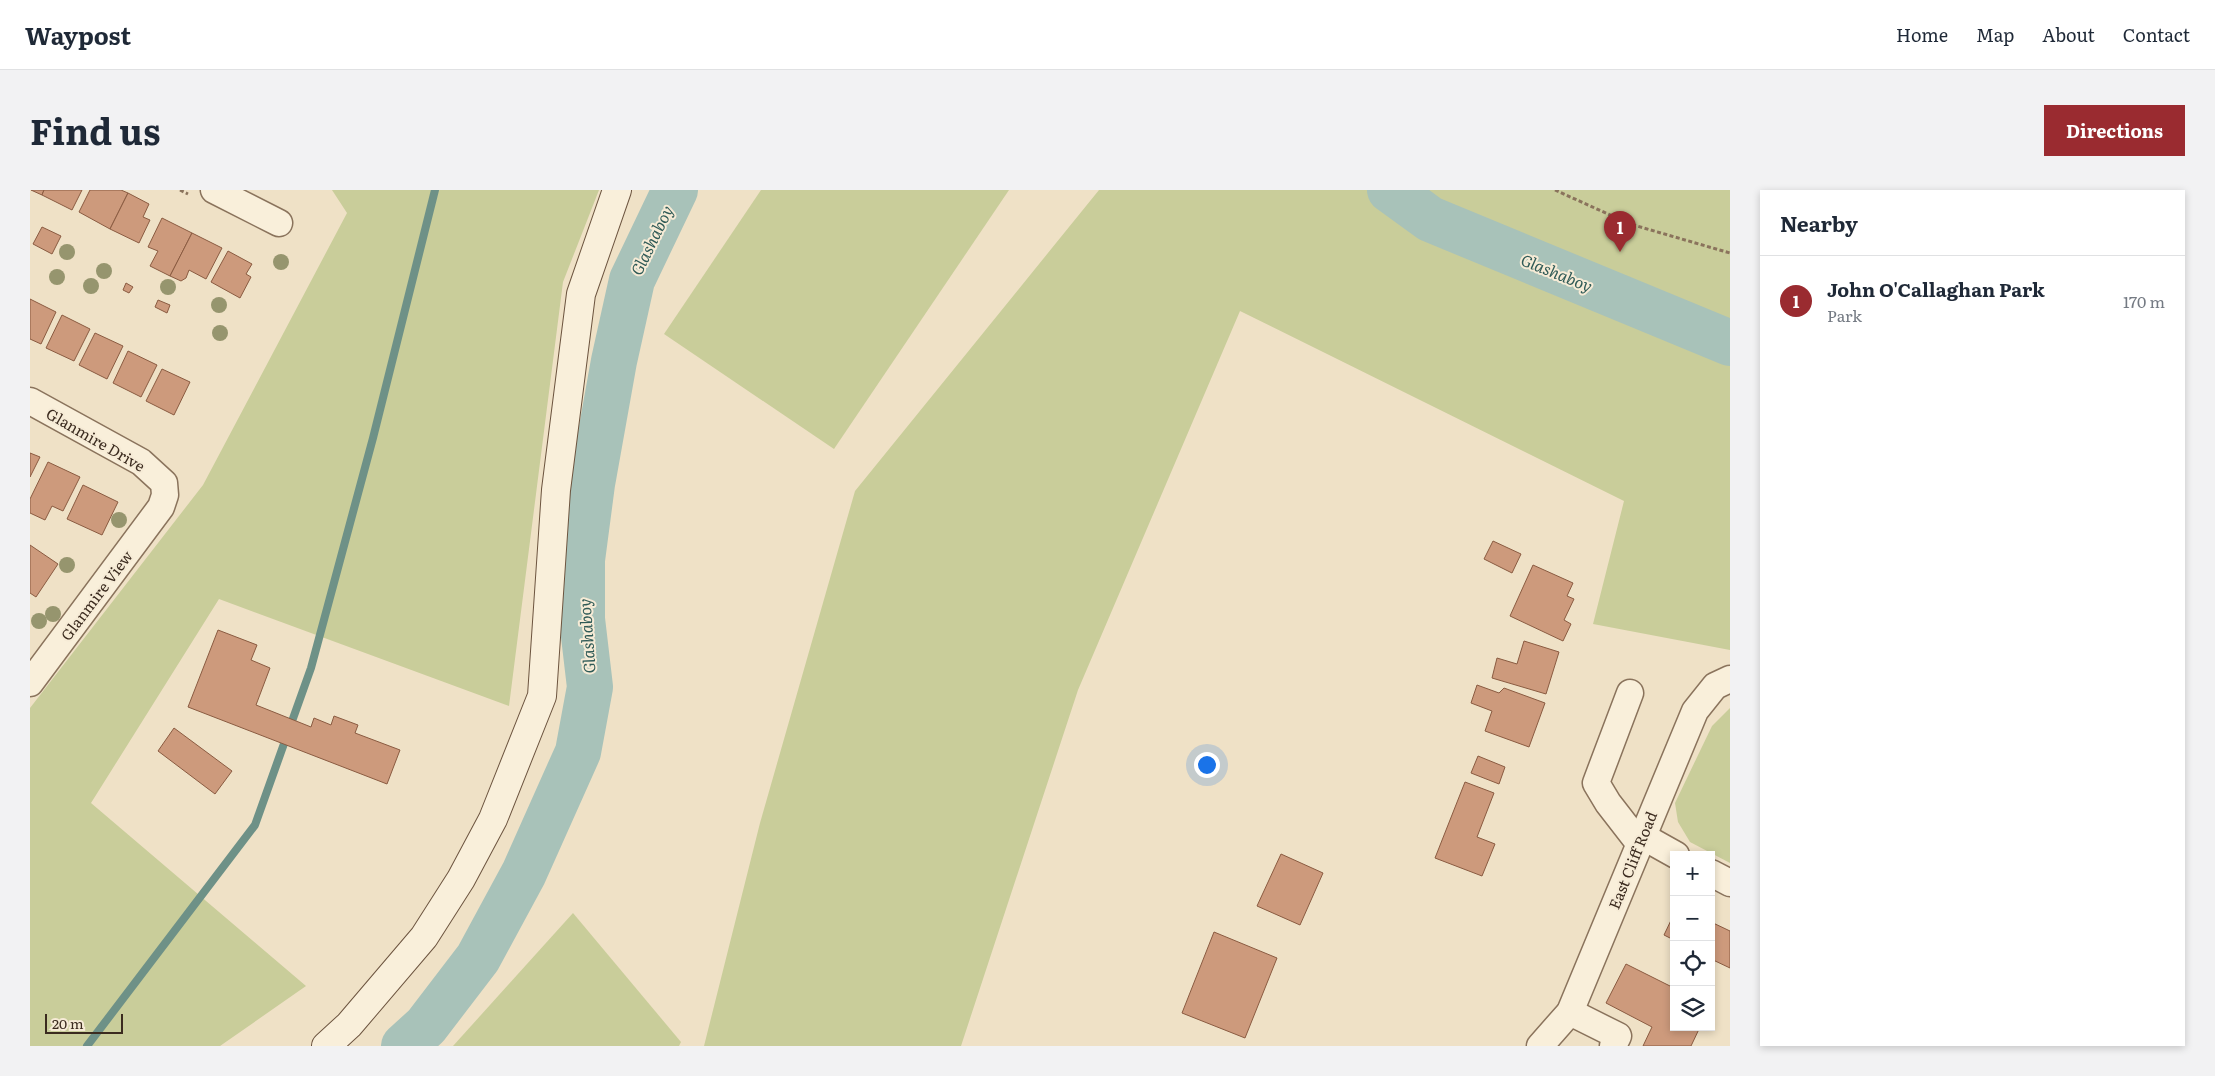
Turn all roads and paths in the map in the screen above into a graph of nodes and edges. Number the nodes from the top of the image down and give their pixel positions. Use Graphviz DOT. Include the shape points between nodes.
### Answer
graph roads {
  1 [pos="214,190"];
  2 [pos="617,190"];
  3 [pos="1555,190"];
  4 [pos="241,196"];
  5 [pos="279,224"];
  6 [pos="1730,253"];
  7 [pos="30,401"];
  8 [pos="161,507"];
  9 [pos="1730,679"];
  10 [pos="30,683"];
  11 [pos="1630,693"];
  12 [pos="1640,840"];
  13 [pos="1670,852"];
  14 [pos="1715,875"];
  15 [pos="1730,883"];
  16 [pos="1570,1012"];
  17 [pos="326,1046"];
  18 [pos="1540,1046"];
  19 [pos="1613,1046"];
  1 -- 4 [label="street"];
  2 -- 17 [label="main road" via="581,294 556,490 542,696 493,819 461,879 424,937 350,1025"];
  3 -- 6 [label="path" via="1630,224"];
  4 -- 5 [label="street"];
  7 -- 8 [label="street, Glanmire Drive" via="148,468 164,483 166,495"];
  8 -- 10 [label="street, Glanmire View"];
  9 -- 12 [label="street, East Cliff Road" via="1715,686 1695,711"];
  11 -- 12 [label="street" via="1596,782 1608,803"];
  12 -- 13 [label="street"];
  12 -- 16 [label="street, East Cliff Road"];
  14 -- 15 [label="street"];
  16 -- 18 [label="street, East Cliff Road"];
  16 -- 19 [label="street" via="1618,1036"];
}
